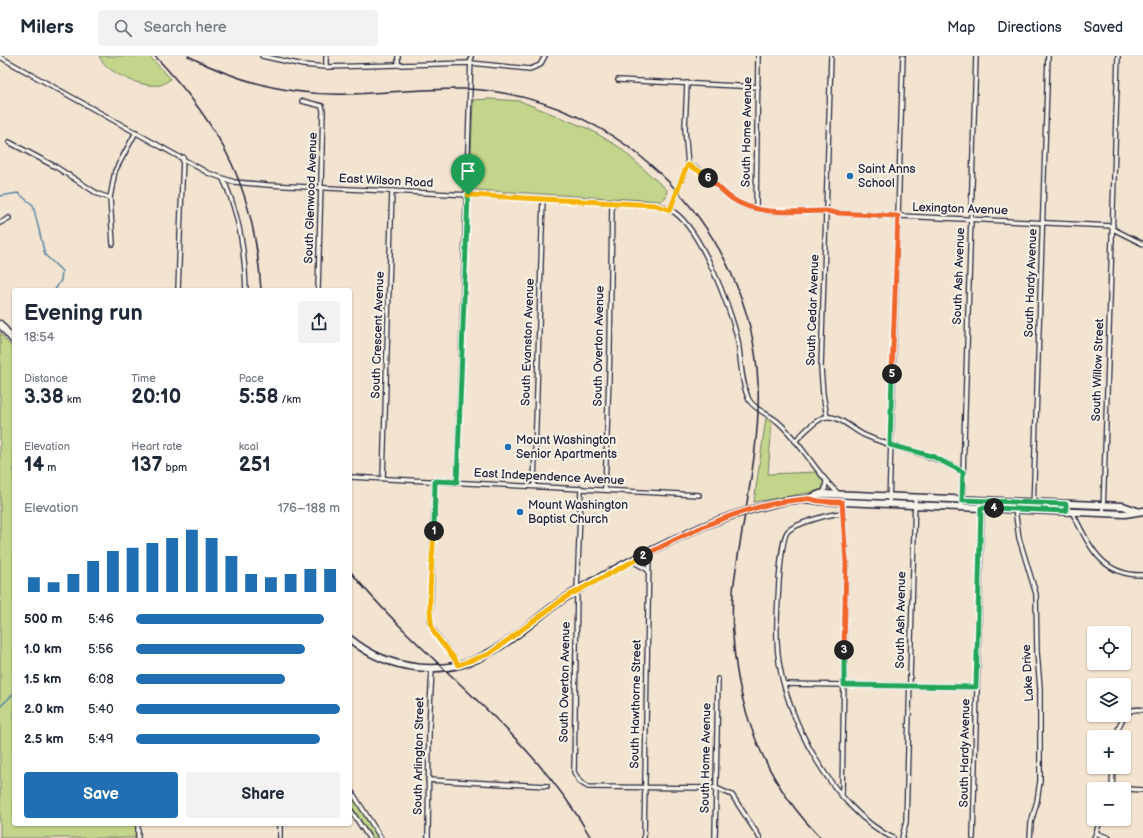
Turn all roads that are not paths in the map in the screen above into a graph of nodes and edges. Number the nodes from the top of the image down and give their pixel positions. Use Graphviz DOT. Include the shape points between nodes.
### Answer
graph roads {
  1 [pos="262,56"];
  2 [pos="326,56"];
  3 [pos="398,56"];
  4 [pos="471,56"];
  5 [pos="545,56"];
  6 [pos="758,56"];
  7 [pos="831,56"];
  8 [pos="903,56"];
  9 [pos="976,56"];
  10 [pos="1048,56"];
  11 [pos="1118,56"];
  12 [pos="0,57"];
  13 [pos="471,63"];
  14 [pos="398,65"];
  15 [pos="326,67"];
  16 [pos="618,80"];
  17 [pos="687,83"];
  18 [pos="758,87"];
  19 [pos="302,101"];
  20 [pos="136,132"];
  21 [pos="9,142"];
  22 [pos="183,157"];
  23 [pos="688,165"];
  24 [pos="223,179"];
  25 [pos="321,188"];
  26 [pos="392,192"];
  27 [pos="468,195"];
  28 [pos="110,198"];
  29 [pos="543,199"];
  30 [pos="612,202"];
  31 [pos="756,209"];
  32 [pos="670,210"];
  33 [pos="827,211"];
  34 [pos="898,216"];
  35 [pos="9,218"];
  36 [pos="971,219"];
  37 [pos="1043,222"];
  38 [pos="0,223"];
  39 [pos="1113,227"];
  40 [pos="113,244"];
  41 [pos="1143,244"];
  42 [pos="178,288"];
  43 [pos="246,288"];
  44 [pos="318,288"];
  45 [pos="0,324"];
  46 [pos="12,339"];
  47 [pos="827,417"];
  48 [pos="795,441"];
  49 [pos="890,445"];
  50 [pos="963,472"];
  51 [pos="352,477"];
  52 [pos="383,478"];
  53 [pos="435,481"];
  54 [pos="826,481"];
  55 [pos="457,482"];
  56 [pos="534,486"];
  57 [pos="581,488"];
  58 [pos="605,489"];
  59 [pos="820,494"];
  60 [pos="840,494"];
  61 [pos="699,495"];
  62 [pos="889,496"];
  63 [pos="915,497"];
  64 [pos="808,498"];
  65 [pos="962,500"];
  66 [pos="982,501"];
  67 [pos="842,502"];
  68 [pos="1005,502"];
  69 [pos="1034,503"];
  70 [pos="889,504"];
  71 [pos="1066,504"];
  72 [pos="914,505"];
  73 [pos="1103,505"];
  74 [pos="962,507"];
  75 [pos="981,508"];
  76 [pos="1004,509"];
  77 [pos="1015,509"];
  78 [pos="1033,510"];
  79 [pos="1069,511"];
  80 [pos="1140,511"];
  81 [pos="842,513"];
  82 [pos="1103,513"];
  83 [pos="648,553"];
  84 [pos="632,561"];
  85 [pos="648,570"];
  86 [pos="1143,575"];
  87 [pos="577,591"];
  88 [pos="352,640"];
  89 [pos="458,665"];
  90 [pos="432,672"];
  91 [pos="718,679"];
  92 [pos="784,684"];
  93 [pos="844,685"];
  94 [pos="910,686"];
  95 [pos="976,687"];
  96 [pos="1143,710"];
  97 [pos="1118,730"];
  98 [pos="428,780"];
  99 [pos="547,786"];
  100 [pos="644,788"];
  101 [pos="716,788"];
  102 [pos="1131,789"];
  103 [pos="1143,790"];
  104 [pos="352,792"];
  105 [pos="842,794"];
  106 [pos="352,812"];
  107 [pos="138,826"];
  108 [pos="280,826"];
  109 [pos="1098,826"];
  110 [pos="1096,833"];
  111 [pos="138,838"];
  112 [pos="280,838"];
  113 [pos="369,838"];
  114 [pos="381,838"];
  115 [pos="428,838"];
  116 [pos="644,838"];
  117 [pos="715,838"];
  118 [pos="760,838"];
  119 [pos="892,838"];
  120 [pos="902,838"];
  121 [pos="973,838"];
  122 [pos="1030,838"];
  123 [pos="1094,838"];
  124 [pos="1109,838"];
  1 -- 15 [label="street"];
  2 -- 15 [label="street"];
  3 -- 14 [label="street"];
  4 -- 13 [label="street"];
  5 -- 13 [label="street" via="540,65 530,70"];
  6 -- 18 [label="street, South Home Avenue"];
  7 -- 33 [label="street, South Cedar Avenue"];
  8 -- 34 [label="street"];
  9 -- 36 [label="street, South Ash Avenue"];
  10 -- 37 [label="street, South Hardy Avenue"];
  11 -- 39 [label="street, South Willow Street"];
  12 -- 20 [label="street, East Wilson Road"];
  13 -- 14 [label="street"];
  13 -- 27 [label="street"];
  14 -- 15 [label="street"];
  16 -- 17 [label="street"];
  17 -- 18 [label="street"];
  17 -- 23 [label="street" via="685,128"];
  18 -- 31 [label="street, South Home Avenue"];
  19 -- 25 [label="street, South Glenwood Avenue" via="322,106"];
  20 -- 22 [label="street, East Wilson Road"];
  20 -- 28 [label="street" via="115,171"];
  21 -- 28 [label="street" via="98,194"];
  22 -- 24 [label="street, East Wilson Road"];
  22 -- 42 [label="street"];
  23 -- 31 [label="street, Lexington Avenue" via="701,172 731,198"];
  23 -- 32 [label="street"];
  24 -- 25 [label="street, East Wilson Road" via="249,184"];
  24 -- 43 [label="street" via="234,208 244,257"];
  25 -- 26 [label="street, East Wilson Road"];
  25 -- 44 [label="street, South Glenwood Avenue"];
  26 -- 27 [label="street, East Wilson Road"];
  26 -- 52 [label="street, South Crescent Avenue"];
  27 -- 29 [label="street, East Wilson Road"];
  27 -- 55 [label="street"];
  28 -- 40 [label="street"];
  29 -- 30 [label="street, East Wilson Road"];
  29 -- 56 [label="street, South Evanston Avenue"];
  30 -- 32 [label="street, East Wilson Road" via="655,205"];
  30 -- 58 [label="street, South Overton Avenue"];
  31 -- 33 [label="street, Lexington Avenue"];
  32 -- 48 [label="street, East Wilson Road" via="686,223 717,279 737,339 749,400 752,405 779,423"];
  33 -- 34 [label="street, Lexington Avenue"];
  33 -- 47 [label="street, South Cedar Avenue" via="821,368"];
  34 -- 36 [label="street, Lexington Avenue"];
  34 -- 49 [label="street"];
  35 -- 38 [label="street"];
  36 -- 37 [label="street, Lexington Avenue"];
  36 -- 50 [label="street, South Ash Avenue"];
  37 -- 39 [label="street, Lexington Avenue"];
  37 -- 69 [label="street, South Hardy Avenue"];
  39 -- 41 [label="street, Lexington Avenue"];
  39 -- 73 [label="street, South Willow Street"];
  45 -- 46 [label="main road"];
  47 -- 48 [label="street" via="819,420"];
  47 -- 49 [label="street" via="833,417 864,435"];
  48 -- 54 [label="street, East Wilson Road"];
  49 -- 50 [label="street" via="932,456"];
  49 -- 62 [label="street"];
  50 -- 65 [label="street, South Ash Avenue"];
  51 -- 52 [label="street, East Independence Avenue"];
  52 -- 53 [label="street, East Independence Avenue"];
  53 -- 55 [label="street, East Independence Avenue"];
  53 -- 89 [label="street" via="430,620 436,637"];
  54 -- 59 [label="street" via="825,490"];
  54 -- 60 [label="street, East Wilson Road"];
  55 -- 56 [label="street, East Independence Avenue"];
  56 -- 57 [label="street, East Independence Avenue"];
  57 -- 58 [label="street, East Independence Avenue"];
  57 -- 87 [label="street, South Overton Avenue"];
  58 -- 61 [label="street, East Independence Avenue"];
  59 -- 60 [label="main road"];
  59 -- 64 [label="main road"];
  60 -- 62 [label="main road"];
  62 -- 63 [label="main road"];
  62 -- 70 [label="street"];
  63 -- 65 [label="main road"];
  63 -- 72 [label="street, South Ash Avenue"];
  64 -- 67 [label="main road"];
  64 -- 83 [label="main road, bridge" via="741,513 684,535"];
  65 -- 66 [label="main road"];
  65 -- 74 [label="street, South Ash Avenue"];
  66 -- 68 [label="main road"];
  66 -- 75 [label="street, South Hardy Avenue"];
  67 -- 70 [label="main road"];
  67 -- 81 [label="street"];
  68 -- 69 [label="main road"];
  68 -- 76 [label="main road"];
  69 -- 71 [label="main road"];
  69 -- 78 [label="street, South Hardy Avenue"];
  70 -- 72 [label="main road"];
  71 -- 73 [label="main road"];
  71 -- 79 [label="main road"];
  72 -- 74 [label="main road"];
  72 -- 94 [label="street, South Ash Avenue"];
  73 -- 80 [label="main road" via="1123,506"];
  73 -- 82 [label="street, South Willow Street"];
  74 -- 75 [label="main road"];
  75 -- 76 [label="main road"];
  75 -- 95 [label="street, South Hardy Avenue"];
  76 -- 77 [label="main road"];
  77 -- 78 [label="main road"];
  77 -- 122 [label="street, Lake Drive" via="1020,538 1036,594 1040,781"];
  78 -- 79 [label="main road"];
  79 -- 82 [label="main road"];
  79 -- 86 [label="street" via="1102,561 1123,574"];
  80 -- 82 [label="main road" via="1125,514"];
  81 -- 92 [label="street" via="829,514 792,528 785,535 776,627"];
  81 -- 93 [label="street" via="846,562"];
  83 -- 84 [label="main road"];
  83 -- 85 [label="street, South Hawthorne Street"];
  84 -- 85 [label="street"];
  84 -- 87 [label="main road"];
  85 -- 100 [label="street, South Hawthorne Street"];
  87 -- 89 [label="main road" via="496,649"];
  87 -- 100 [label="street, South Overton Avenue" via="573,766 578,779 588,787"];
  88 -- 90 [label="main road" via="373,655"];
  89 -- 90 [label="main road"];
  90 -- 98 [label="street, South Arlington Street"];
  91 -- 101 [label="street, South Home Avenue"];
  92 -- 93 [label="street"];
  92 -- 105 [label="street" via="806,741 823,770"];
  93 -- 94 [label="street"];
  93 -- 105 [label="street"];
  94 -- 95 [label="street"];
  94 -- 120 [label="street, South Ash Avenue" via="906,822"];
  95 -- 121 [label="street, South Hardy Avenue"];
  96 -- 97 [label="street" via="1136,709 1126,713"];
  98 -- 99 [label="street"];
  98 -- 115 [label="street, South Arlington Street"];
  100 -- 101 [label="street"];
  100 -- 116 [label="street, South Hawthorne Street"];
  101 -- 117 [label="street, South Home Avenue"];
  101 -- 118 [label="street" via="732,795"];
  102 -- 103 [label="street"];
  104 -- 114 [label="street"];
  105 -- 119 [label="street" via="867,822"];
  106 -- 113 [label="street"];
  107 -- 111 [label="street"];
  108 -- 112 [label="street"];
  109 -- 110 [label="street"];
  110 -- 123 [label="street"];
  110 -- 124 [label="street"];
}
